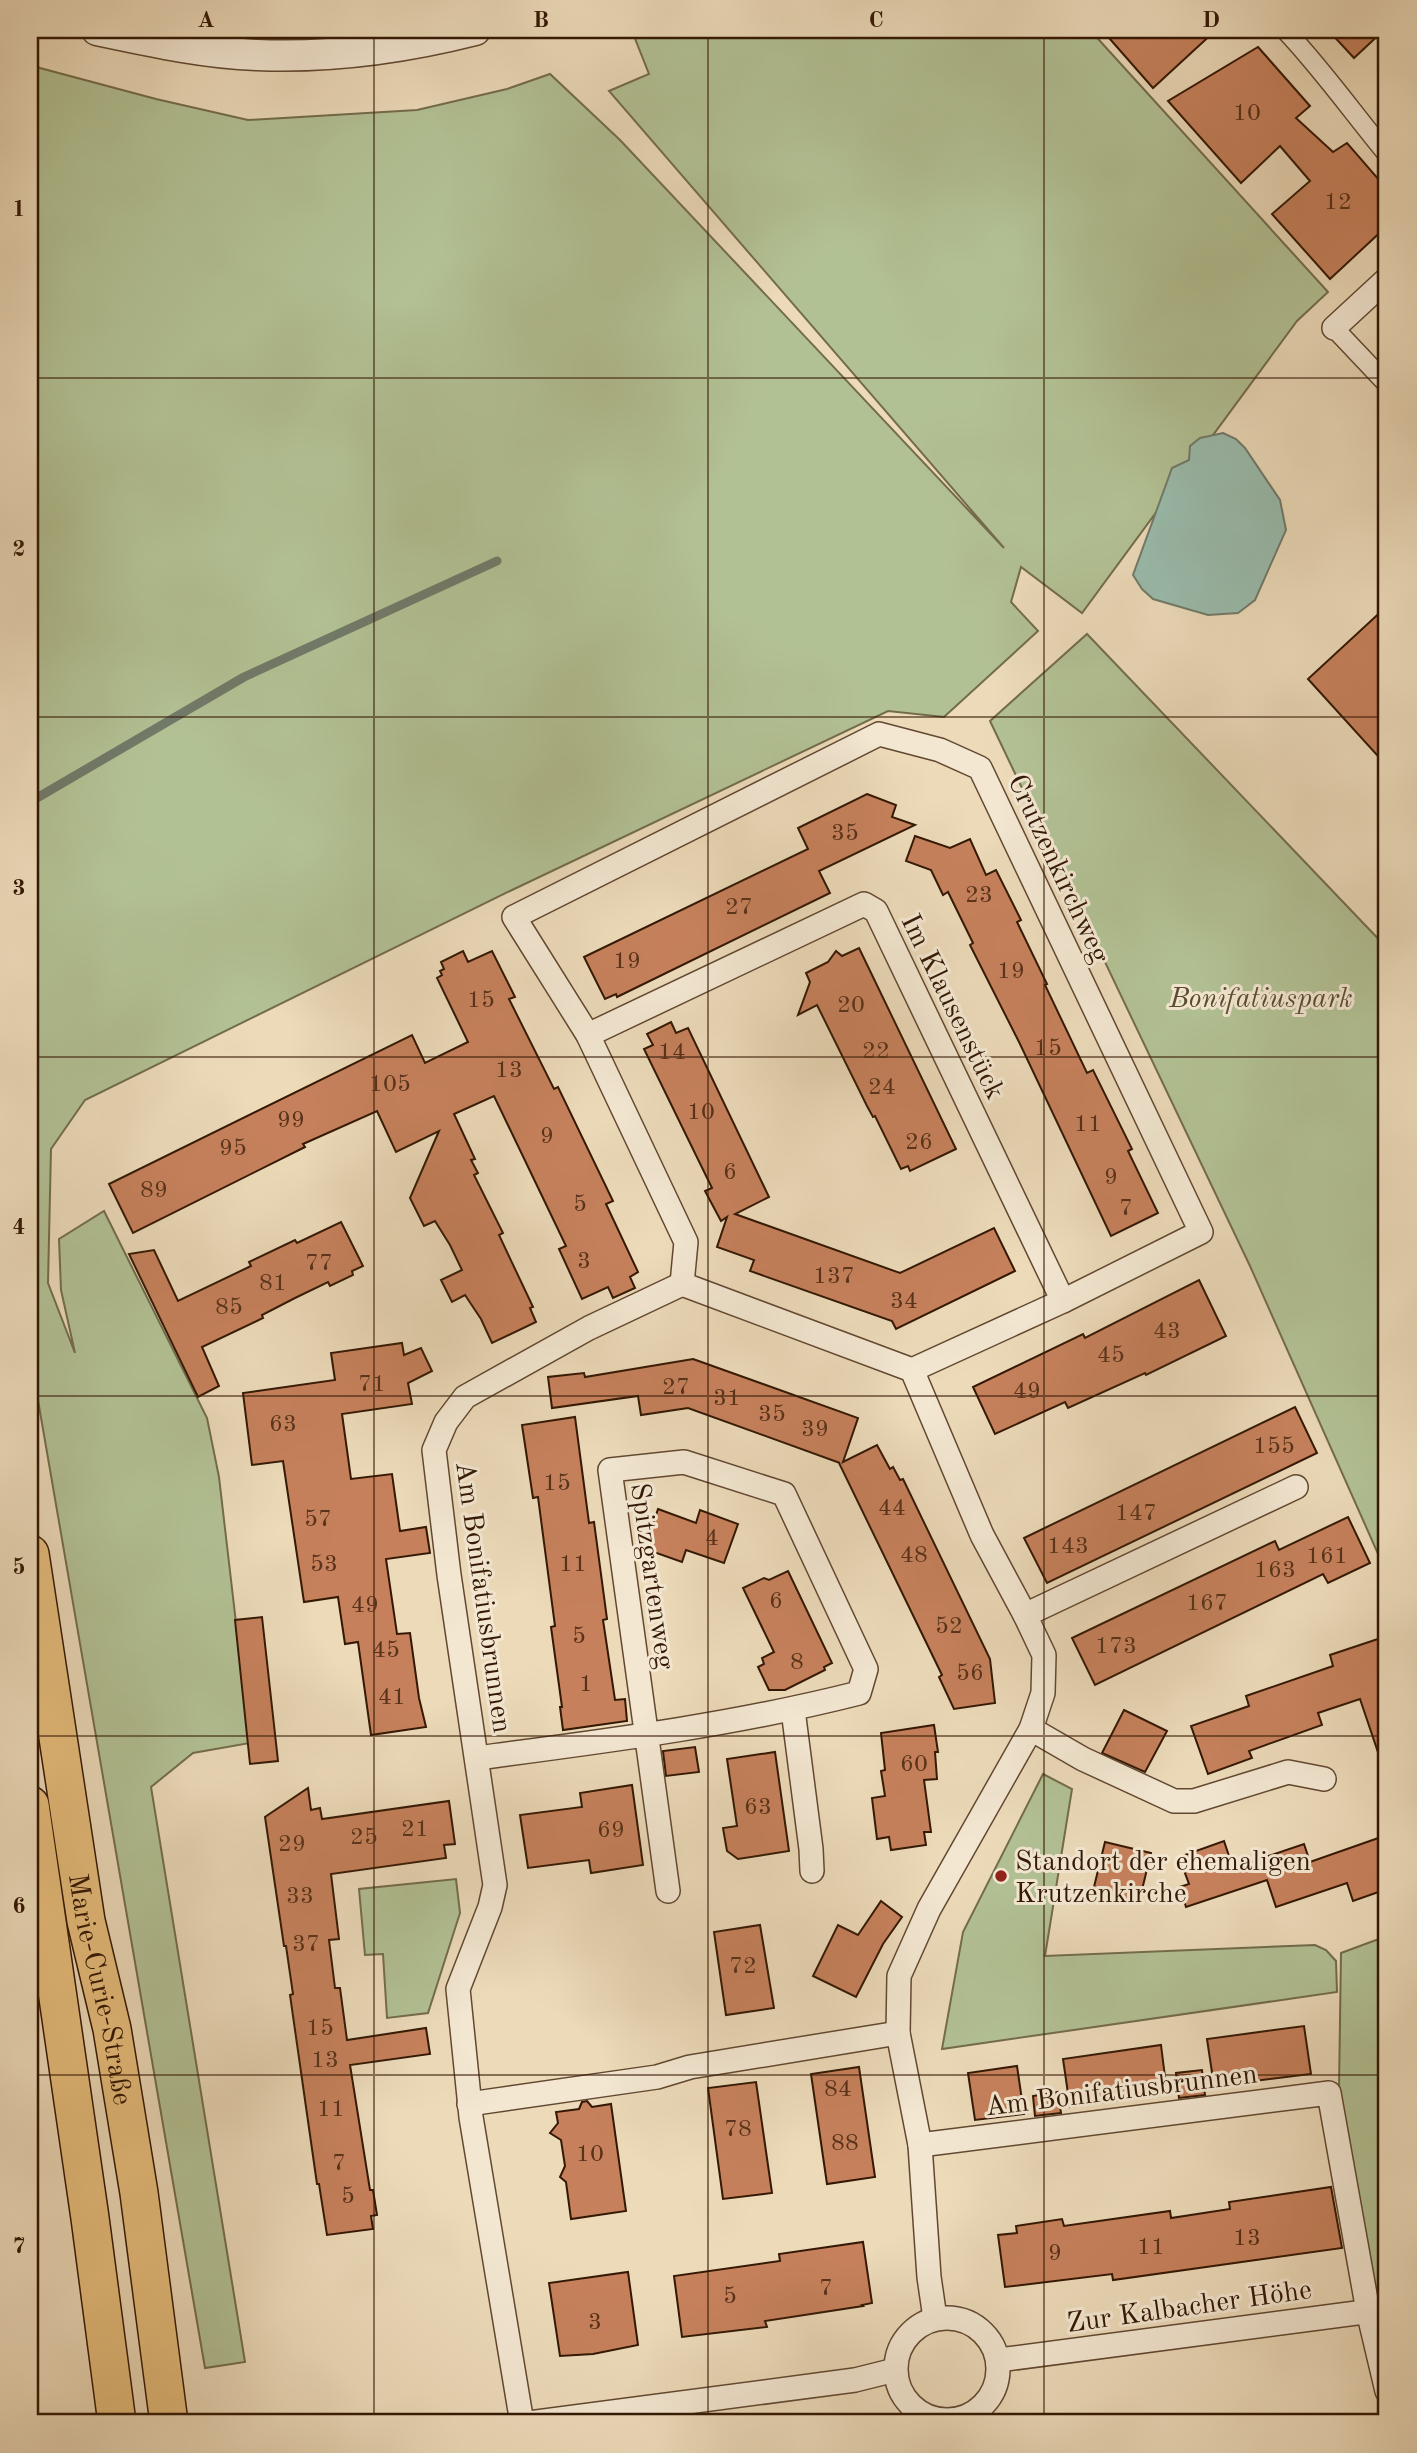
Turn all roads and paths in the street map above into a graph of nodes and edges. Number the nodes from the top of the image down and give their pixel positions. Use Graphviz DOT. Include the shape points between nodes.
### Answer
graph roads {
  1 [pos="97,30"];
  2 [pos="475,30"];
  3 [pos="1285,30"];
  4 [pos="1387,154"];
  5 [pos="1387,279"];
  6 [pos="1334,328"];
  7 [pos="1387,384"];
  8 [pos="588,1035"];
  9 [pos="682,1284"];
  10 [pos="1063,1301"];
  11 [pos="912,1370"];
  12 [pos="1296,1487"];
  13 [pos="30,1554"];
  14 [pos="1025,1615"];
  15 [pos="793,1710"];
  16 [pos="1031,1729"];
  17 [pos="646,1736"];
  18 [pos="477,1758"];
  19 [pos="1324,1779"];
  20 [pos="30,1805"];
  21 [pos="812,1871"];
  22 [pos="668,1891"];
  23 [pos="898,2033"];
  24 [pos="469,2104"];
  25 [pos="919,2145"];
  26 [pos="1378,2310"];
  27 [pos="934,2318"];
  28 [pos="999,2360"];
  29 [pos="895,2370"];
  30 [pos="1387,2391"];
  31 [pos="117,2423"];
  32 [pos="169,2423"];
  33 [pos="522,2423"];
  34 [pos="529,2423"];
  35 [pos="954,2423"];
  1 -- 2 [label="street" via="255,55 338,54"];
  3 -- 4 [label="street" via="1320,67"];
  5 -- 6 [label="street"];
  6 -- 7 [label="street"];
  8 -- 9 [label="street" via="686,1242"];
  8 -- 10 [label="street, Im Klausenstück" via="864,904 876,911"];
  8 -- 10 [label="street, Crutzenkirchweg" via="513,917 879,734 940,750 980,768 1201,1232"];
  9 -- 11 [label="street"];
  9 -- 18 [label="street, Am Bonifatiusbrunnen" via="589,1328 465,1396 434,1450"];
  10 -- 11 [label="street"];
  11 -- 14 [label="street" via="982,1535"];
  12 -- 14 [label="street"];
  13 -- 32 [label="main road, Marie-Curie-Straße" via="86,1921 112,2029 139,2193"];
  14 -- 16 [label="street" via="1044,1655 1043,1693"];
  15 -- 17 [label="street, Spitzgartenweg"];
  15 -- 17 [label="street, Spitzgartenweg" via="859,1693 866,1669 784,1494 684,1462 610,1470"];
  15 -- 21 [label="street"];
  16 -- 19 [label="street" via="1174,1801 1194,1801 1289,1772"];
  16 -- 23 [label="street" via="909,1953 899,1976"];
  17 -- 18 [label="street, Spitzgartenweg"];
  17 -- 22 [label="street, Spitzgartenweg"];
  18 -- 24 [label="street, Am Bonifatiusbrunnen" via="495,1885 458,1989"];
  20 -- 31 [label="main road, Marie-Curie-Straße"];
  23 -- 24 [label="street" via="690,2067 657,2077"];
  23 -- 25 [label="street"];
  24 -- 33 [label="street, Am Bonifatiusbrunnen"];
  25 -- 26 [label="street, Am Bonifatiusbrunnen" via="1329,2093"];
  25 -- 27 [label="street"];
  26 -- 28 [label="street, Zur Kalbacher Höhe"];
  26 -- 30 [label="street"];
  27 -- 28 [label="street" via="965,2319 988,2335"];
  27 -- 29 [label="street" via="918,2326 900,2346"];
  28 -- 35 [label="street" via="997,2386 980,2410"];
  29 -- 34 [label="street" via="855,2380"];
  29 -- 35 [label="street" via="902,2395 923,2416"];
}
